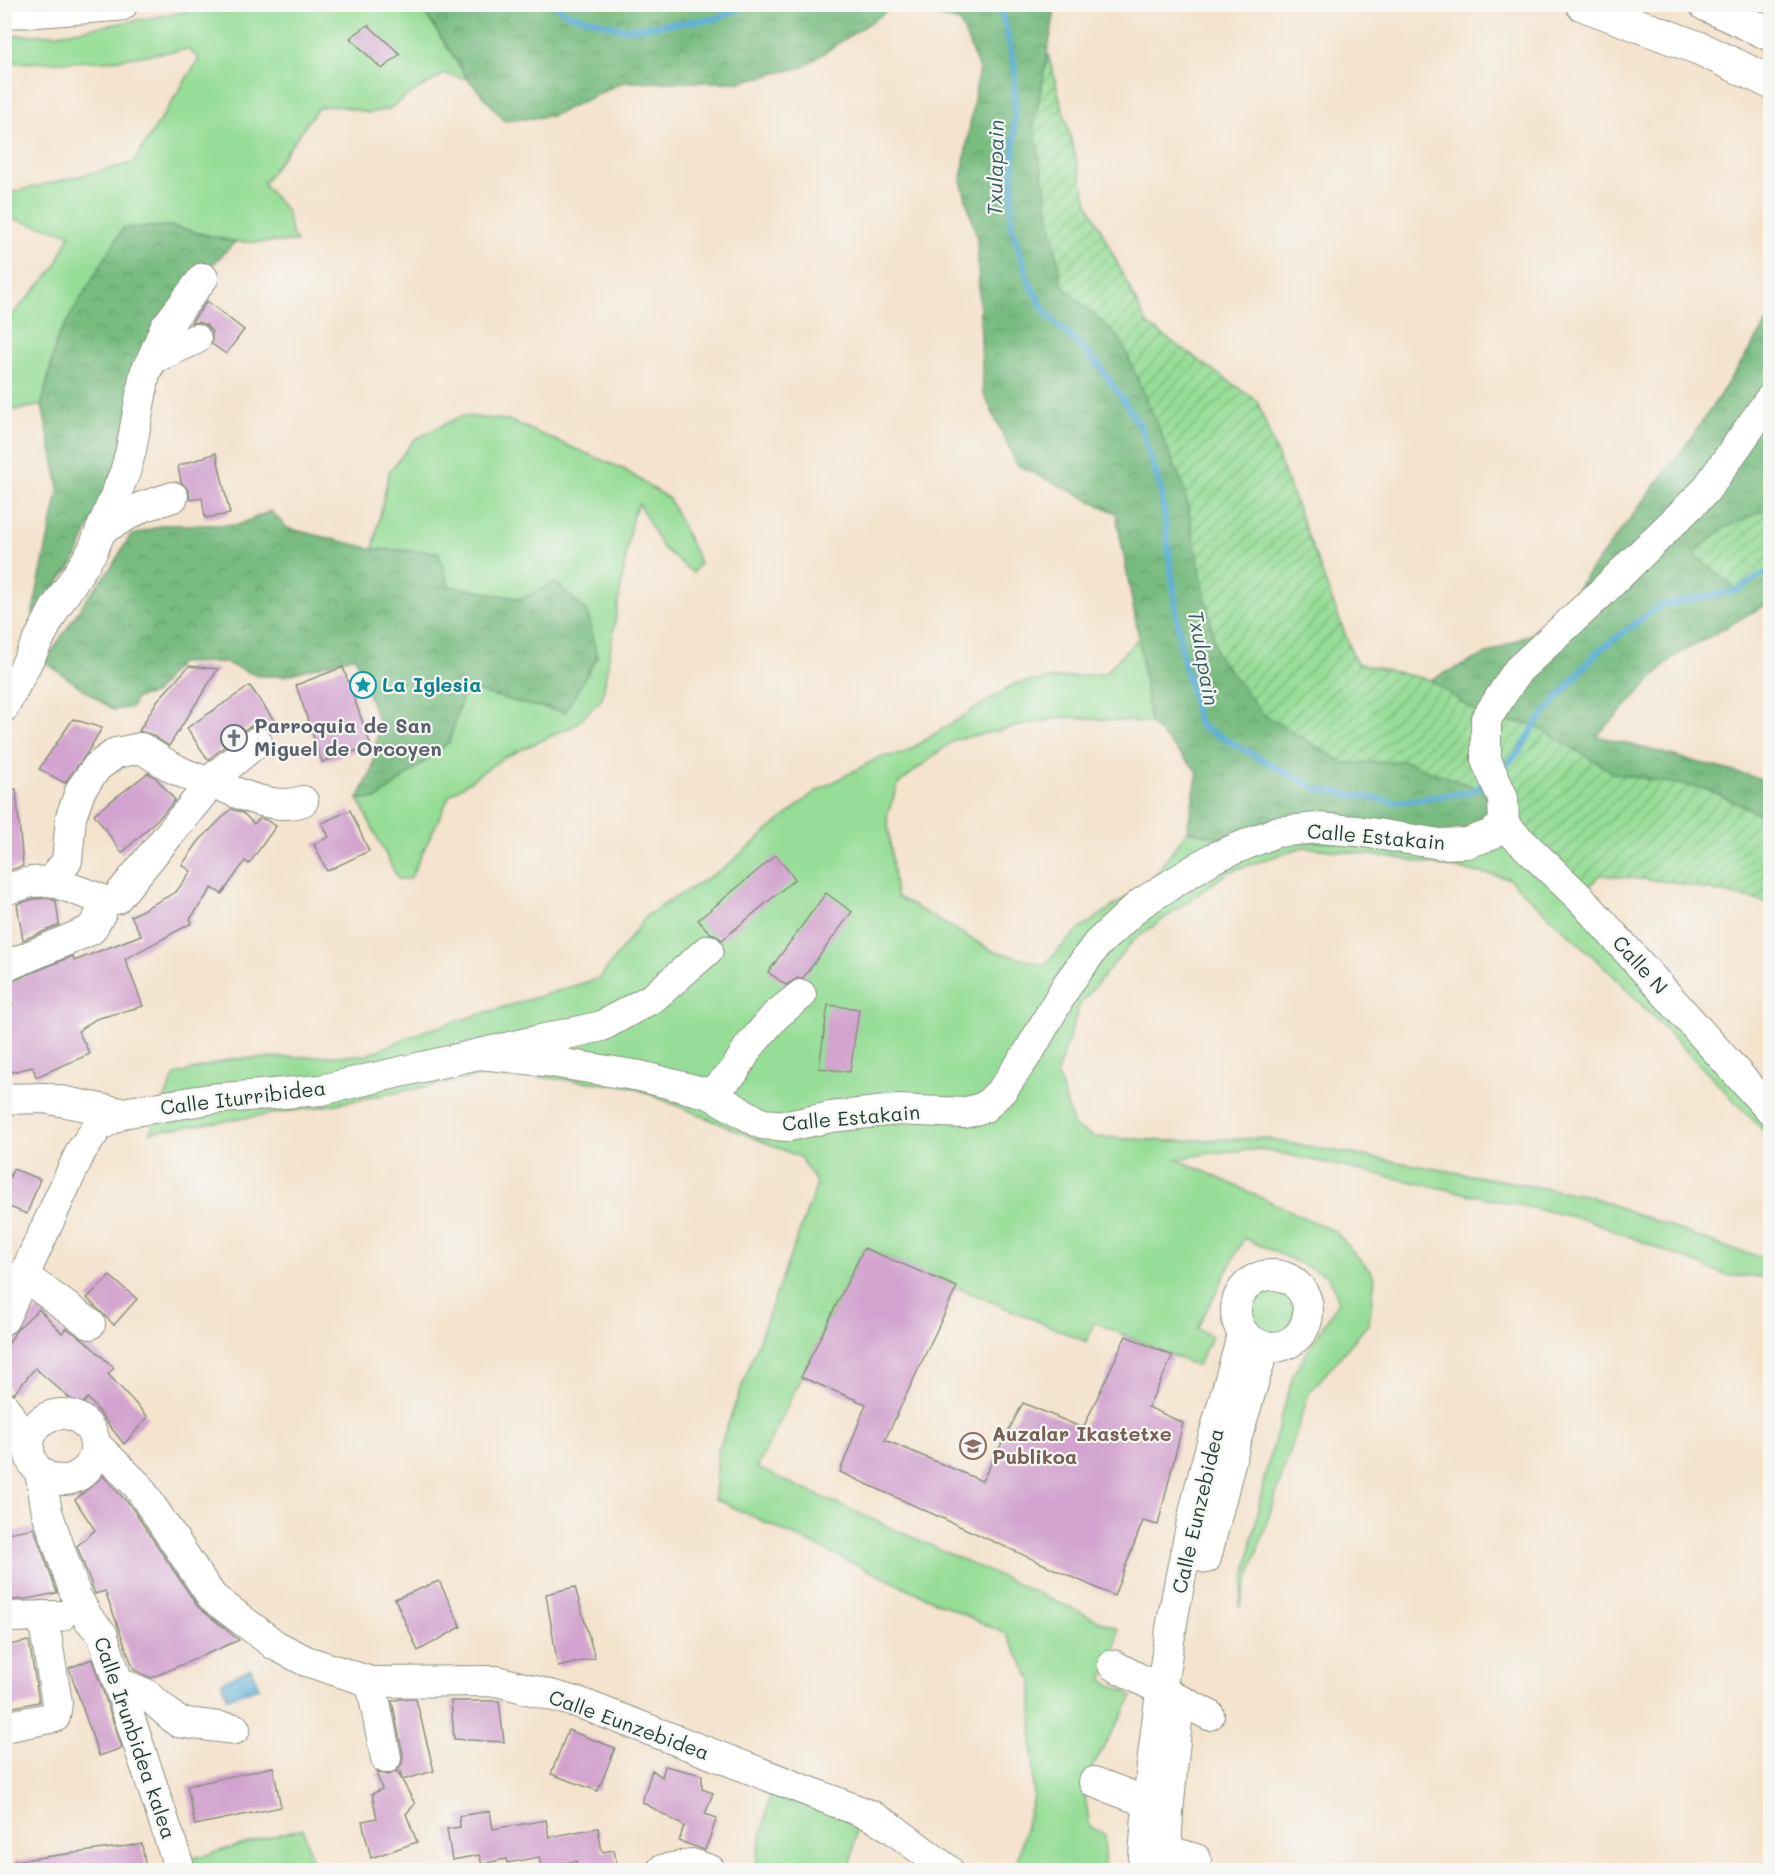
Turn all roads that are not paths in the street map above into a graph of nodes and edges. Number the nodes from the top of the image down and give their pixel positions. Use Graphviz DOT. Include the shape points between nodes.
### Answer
graph roads {
  1 [pos="121,4"];
  2 [pos="1582,4"];
  3 [pos="1705,4"];
  4 [pos="4,11"];
  5 [pos="1770,34"];
  6 [pos="1770,82"];
  7 [pos="203,278"];
  8 [pos="196,339"];
  9 [pos="152,359"];
  10 [pos="1770,399"];
  11 [pos="173,497"];
  12 [pos="101,530"];
  13 [pos="4,707"];
  14 [pos="258,742"];
  15 [pos="212,782"];
  16 [pos="303,801"];
  17 [pos="1504,811"];
  18 [pos="51,881"];
  19 [pos="4,890"];
  20 [pos="105,903"];
  21 [pos="708,950"];
  22 [pos="4,967"];
  23 [pos="801,995"];
  24 [pos="478,1053"];
  25 [pos="710,1094"];
  26 [pos="4,1099"];
  27 [pos="1770,1110"];
  28 [pos="122,1113"];
  29 [pos="24,1276"];
  30 [pos="4,1319"];
  31 [pos="90,1324"];
  32 [pos="1254,1340"];
  33 [pos="4,1407"];
  34 [pos="95,1444"];
  35 [pos="28,1445"];
  36 [pos="40,1472"];
  37 [pos="43,1616"];
  38 [pos="4,1617"];
  39 [pos="88,1618"];
  40 [pos="1113,1665"];
  41 [pos="372,1682"];
  42 [pos="119,1683"];
  43 [pos="1170,1695"];
  44 [pos="1209,1715"];
  45 [pos="4,1727"];
  46 [pos="235,1730"];
  47 [pos="386,1758"];
  48 [pos="1094,1782"];
  49 [pos="1147,1802"];
  50 [pos="1196,1858"];
  51 [pos="1166,1860"];
  52 [pos="180,1870"];
  53 [pos="662,1870"];
  54 [pos="710,1870"];
  55 [pos="948,1870"];
  56 [pos="1143,1870"];
  1 -- 4 [label="highway"];
  2 -- 6 [label="highway" via="1701,49"];
  3 -- 5 [label="highway"];
  7 -- 9 [label="street" via="165,328"];
  8 -- 9 [label="street"];
  9 -- 12 [label="street" via="145,373 125,472"];
  10 -- 17 [label="street" via="1705,491 1518,670 1486,719 1486,760"];
  11 -- 12 [label="street" via="142,507"];
  12 -- 13 [label="street"];
  14 -- 15 [label="street"];
  15 -- 16 [label="street" via="280,804"];
  15 -- 18 [label="street" via="171,768 141,748 116,753 97,767 81,789 71,817 67,861"];
  15 -- 20 [label="street"];
  17 -- 25 [label="street, Calle Estakain" via="1490,835 1467,843 1440,844 1317,828 1276,832 1213,858 1140,904 1096,944 1066,985 1030,1050 985,1107 964,1113 896,1110 788,1126 762,1124"];
  17 -- 27 [label="street, Calle N"];
  18 -- 19 [label="street"];
  18 -- 20 [label="street"];
  20 -- 22 [label="street" via="91,930"];
  21 -- 24 [label="street, Calle Iturribidea" via="654,997 602,1026"];
  23 -- 25 [label="street" via="776,1015 734,1072"];
  24 -- 25 [label="street, Calle Estakain" via="640,1076"];
  24 -- 28 [label="street, Calle Iturribidea" via="321,1090 210,1099"];
  26 -- 28 [label="street, Calle Iturribidea" via="45,1098"];
  28 -- 29 [label="street" via="98,1127 81,1151"];
  29 -- 30 [label="street"];
  29 -- 31 [label="street"];
  32 -- 43 [label="street, Calle Eunzebidea" via="1198,1496"];
  33 -- 35 [label="street"];
  34 -- 35 [label="street" via="82,1421 62,1414 39,1423"];
  34 -- 36 [label="street" via="89,1466 76,1478 57,1480"];
  34 -- 41 [label="street, Calle Eunzebidea" via="138,1486 213,1596 275,1645 306,1661"];
  35 -- 36 [label="street" via="34,1467"];
  36 -- 39 [label="street, Calle Irunbidea kalea" via="47,1512 76,1596"];
  37 -- 38 [label="street"];
  37 -- 39 [label="street"];
  37 -- 45 [label="street" via="56,1717"];
  39 -- 42 [label="street, Calle Irunbidea kalea" via="102,1634"];
  40 -- 43 [label="street"];
  41 -- 47 [label="street"];
  41 -- 55 [label="street, Calle Eunzebidea" via="496,1681 580,1703 872,1816"];
  42 -- 46 [label="street" via="146,1694 178,1722"];
  42 -- 52 [label="street, Calle Irunbidea kalea"];
  43 -- 44 [label="street"];
  43 -- 49 [label="street, Calle Eunzebidea"];
  43 -- 51 [label="street, Calle Eunzebidea"];
  48 -- 49 [label="street"];
  49 -- 56 [label="street, Calle Eunzebidea"];
  50 -- 51 [label="street"];
  53 -- 54 [label="street" via="692,1864"];
}
